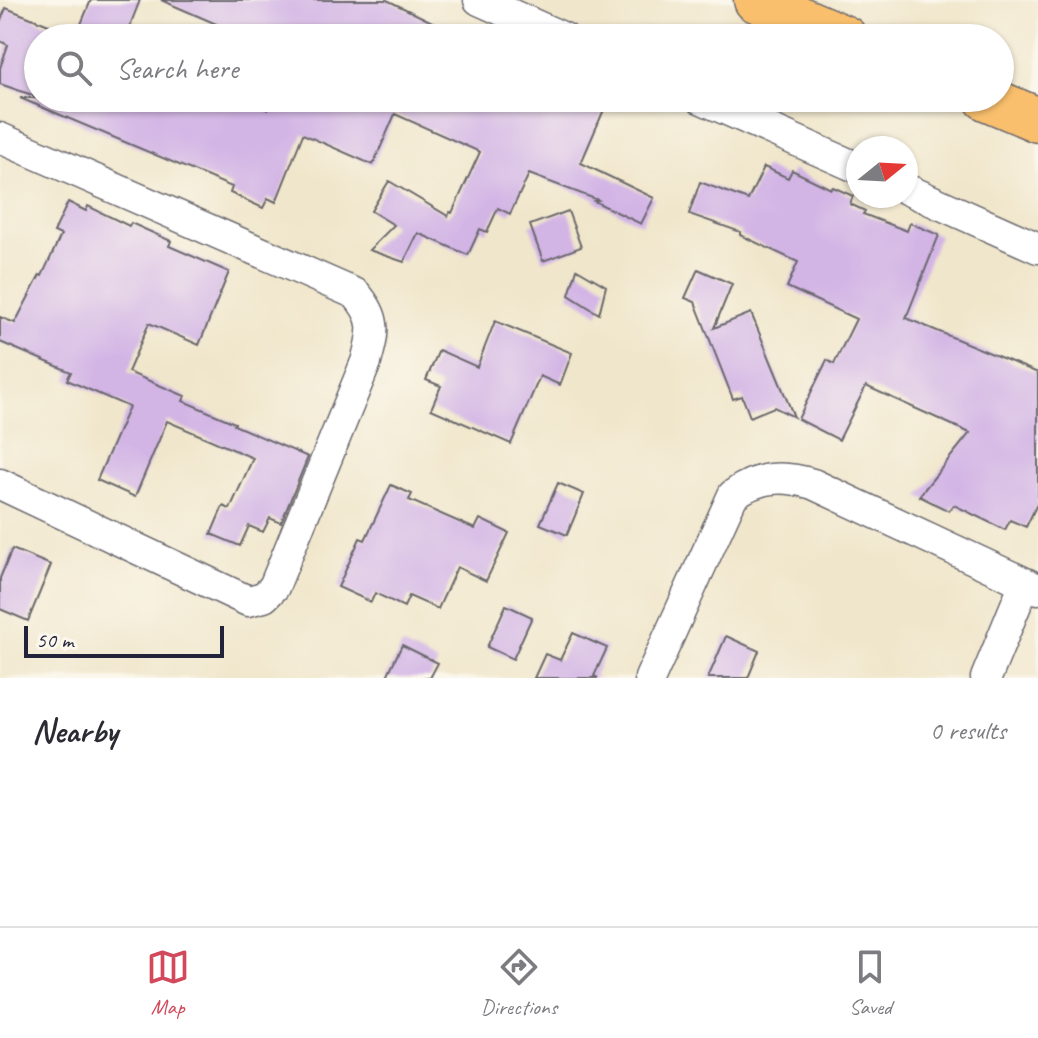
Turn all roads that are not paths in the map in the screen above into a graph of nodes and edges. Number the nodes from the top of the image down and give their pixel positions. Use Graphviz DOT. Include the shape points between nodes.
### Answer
graph roads {
  1 [pos="479,0"];
  2 [pos="756,0"];
  3 [pos="533,24"];
  4 [pos="812,24"];
  5 [pos="1014,110"];
  6 [pos="732,112"];
  7 [pos="1038,120"];
  8 [pos="0,138"];
  9 [pos="846,163"];
  10 [pos="918,194"];
  11 [pos="1038,248"];
  12 [pos="0,484"];
  13 [pos="1033,587"];
  14 [pos="650,678"];
  15 [pos="986,678"];
  1 -- 3 [label="street"];
  2 -- 4 [label="main road"];
  5 -- 7 [label="main road"];
  6 -- 9 [label="street"];
  8 -- 12 [label="street" via="356,294 373,320 373,336 274,587 264,597 248,601"];
  10 -- 11 [label="street"];
  13 -- 14 [label="street" via="813,484 771,478 733,495"];
  13 -- 15 [label="street" via="1022,590"];
}
